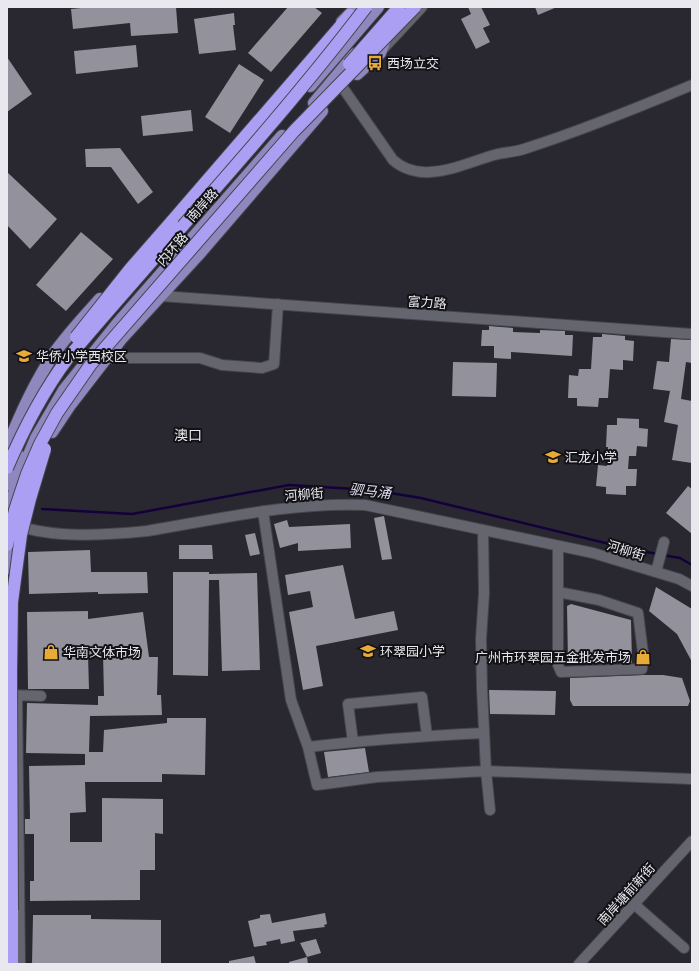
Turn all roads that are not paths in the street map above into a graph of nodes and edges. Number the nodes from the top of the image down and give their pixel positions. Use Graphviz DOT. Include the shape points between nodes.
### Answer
graph roads {
  1 [pos="366,7"];
  2 [pos="378,7"];
  3 [pos="415,7"];
  4 [pos="422,7"];
  5 [pos="398,8"];
  6 [pos="354,11"];
  7 [pos="388,27"];
  8 [pos="359,29"];
  9 [pos="337,39"];
  10 [pos="380,53"];
  11 [pos="346,65"];
  12 [pos="692,85"];
  13 [pos="343,88"];
  14 [pos="299,130"];
  15 [pos="276,143"];
  16 [pos="274,166"];
  17 [pos="171,232"];
  18 [pos="148,243"];
  19 [pos="164,253"];
  20 [pos="113,283"];
  21 [pos="161,296"];
  22 [pos="278,304"];
  23 [pos="108,317"];
  24 [pos="692,334"];
  25 [pos="95,350"];
  26 [pos="106,358"];
  27 [pos="55,380"];
  28 [pos="30,398"];
  29 [pos="57,413"];
  30 [pos="7,448"];
  31 [pos="13,480"];
  32 [pos="263,511"];
  33 [pos="10,521"];
  34 [pos="483,530"];
  35 [pos="664,542"];
  36 [pos="7,546"];
  37 [pos="558,546"];
  38 [pos="7,568"];
  39 [pos="656,572"];
  40 [pos="692,586"];
  41 [pos="558,592"];
  42 [pos="12,695"];
  43 [pos="41,696"];
  44 [pos="484,733"];
  45 [pos="427,736"];
  46 [pos="353,742"];
  47 [pos="308,747"];
  48 [pos="486,771"];
  49 [pos="692,780"];
  50 [pos="490,810"];
  51 [pos="692,841"];
  52 [pos="634,904"];
  53 [pos="684,948"];
  54 [pos="12,964"];
  55 [pos="20,964"];
  56 [pos="578,964"];
  1 -- 27 [label="highway, 内环路, bridge" via="279,116 83,341"];
  2 -- 8 [label="main road, 南岸路"];
  3 -- 14 [label="highway, 内环路, bridge"];
  4 -- 10 [label="street"];
  5 -- 7 [label="main road"];
  5 -- 11 [label="main road, 南岸路"];
  5 -- 14 [label="highway, bridge" via="367,42"];
  6 -- 9 [label="street"];
  6 -- 18 [label="main road" via="318,44"];
  6 -- 27 [label="highway, bridge" via="130,269 76,337"];
  7 -- 10 [label="main road"];
  7 -- 11 [label="main road"];
  8 -- 9 [label="street"];
  8 -- 19 [label="main road, 南岸路"];
  9 -- 17 [label="street"];
  10 -- 13 [label="main road"];
  11 -- 14 [label="main road"];
  11 -- 15 [label="main road, 南岸路"];
  12 -- 13 [label="street" via="599,124 525,149 429,172 400,166 393,160"];
  13 -- 14 [label="main road"];
  14 -- 16 [label="main road"];
  14 -- 29 [label="highway, 内环路, bridge" via="91,364"];
  15 -- 16 [label="main road"];
  15 -- 25 [label="main road, 南岸路"];
  16 -- 21 [label="main road"];
  17 -- 18 [label="street"];
  17 -- 19 [label="street"];
  18 -- 20 [label="main road"];
  19 -- 23 [label="main road, 南岸路"];
  20 -- 23 [label="main road"];
  20 -- 28 [label="main road" via="54,354"];
  21 -- 22 [label="street, 富力路"];
  21 -- 26 [label="main road"];
  22 -- 24 [label="street, 富力路"];
  22 -- 26 [label="street" via="274,364 262,368 222,365 200,358"];
  23 -- 27 [label="main road, 南岸路"];
  25 -- 26 [label="street"];
  25 -- 31 [label="main road, 南岸路" via="64,390"];
  26 -- 31 [label="main road" via="58,422 38,458"];
  27 -- 28 [label="main road, 南岸路"];
  27 -- 31 [label="highway, 内环路, bridge" via="37,404"];
  28 -- 30 [label="main road"];
  29 -- 36 [label="highway, 内环路, bridge" via="27,474"];
  29 -- 54 [label="highway, bridge" via="37,473 21,535 12,602"];
  31 -- 33 [label="main road"];
  32 -- 33 [label="street, 河柳街" via="125,534 57,533 34,530"];
  32 -- 34 [label="street, 河柳街" via="327,505 365,505"];
  32 -- 47 [label="street" via="291,700"];
  33 -- 38 [label="main road"];
  34 -- 37 [label="street, 河柳街"];
  34 -- 44 [label="street" via="484,594 480,639"];
  35 -- 39 [label="street"];
  37 -- 39 [label="street, 河柳街"];
  37 -- 41 [label="street"];
  39 -- 40 [label="street, 河柳街"];
  41 -- 41 [label="street" via="558,665 561,672 642,669 643,653 638,613 599,600"];
  42 -- 43 [label="street"];
  42 -- 55 [label="street"];
  44 -- 45 [label="street"];
  44 -- 48 [label="street"];
  45 -- 46 [label="street"];
  45 -- 46 [label="street" via="422,697 348,704"];
  46 -- 47 [label="street"];
  47 -- 48 [label="street" via="318,785 377,777"];
  48 -- 49 [label="street"];
  48 -- 50 [label="street"];
  51 -- 52 [label="street, 南岸塘前新街"];
  52 -- 53 [label="street"];
  52 -- 56 [label="street, 南岸塘前新街"];
}
